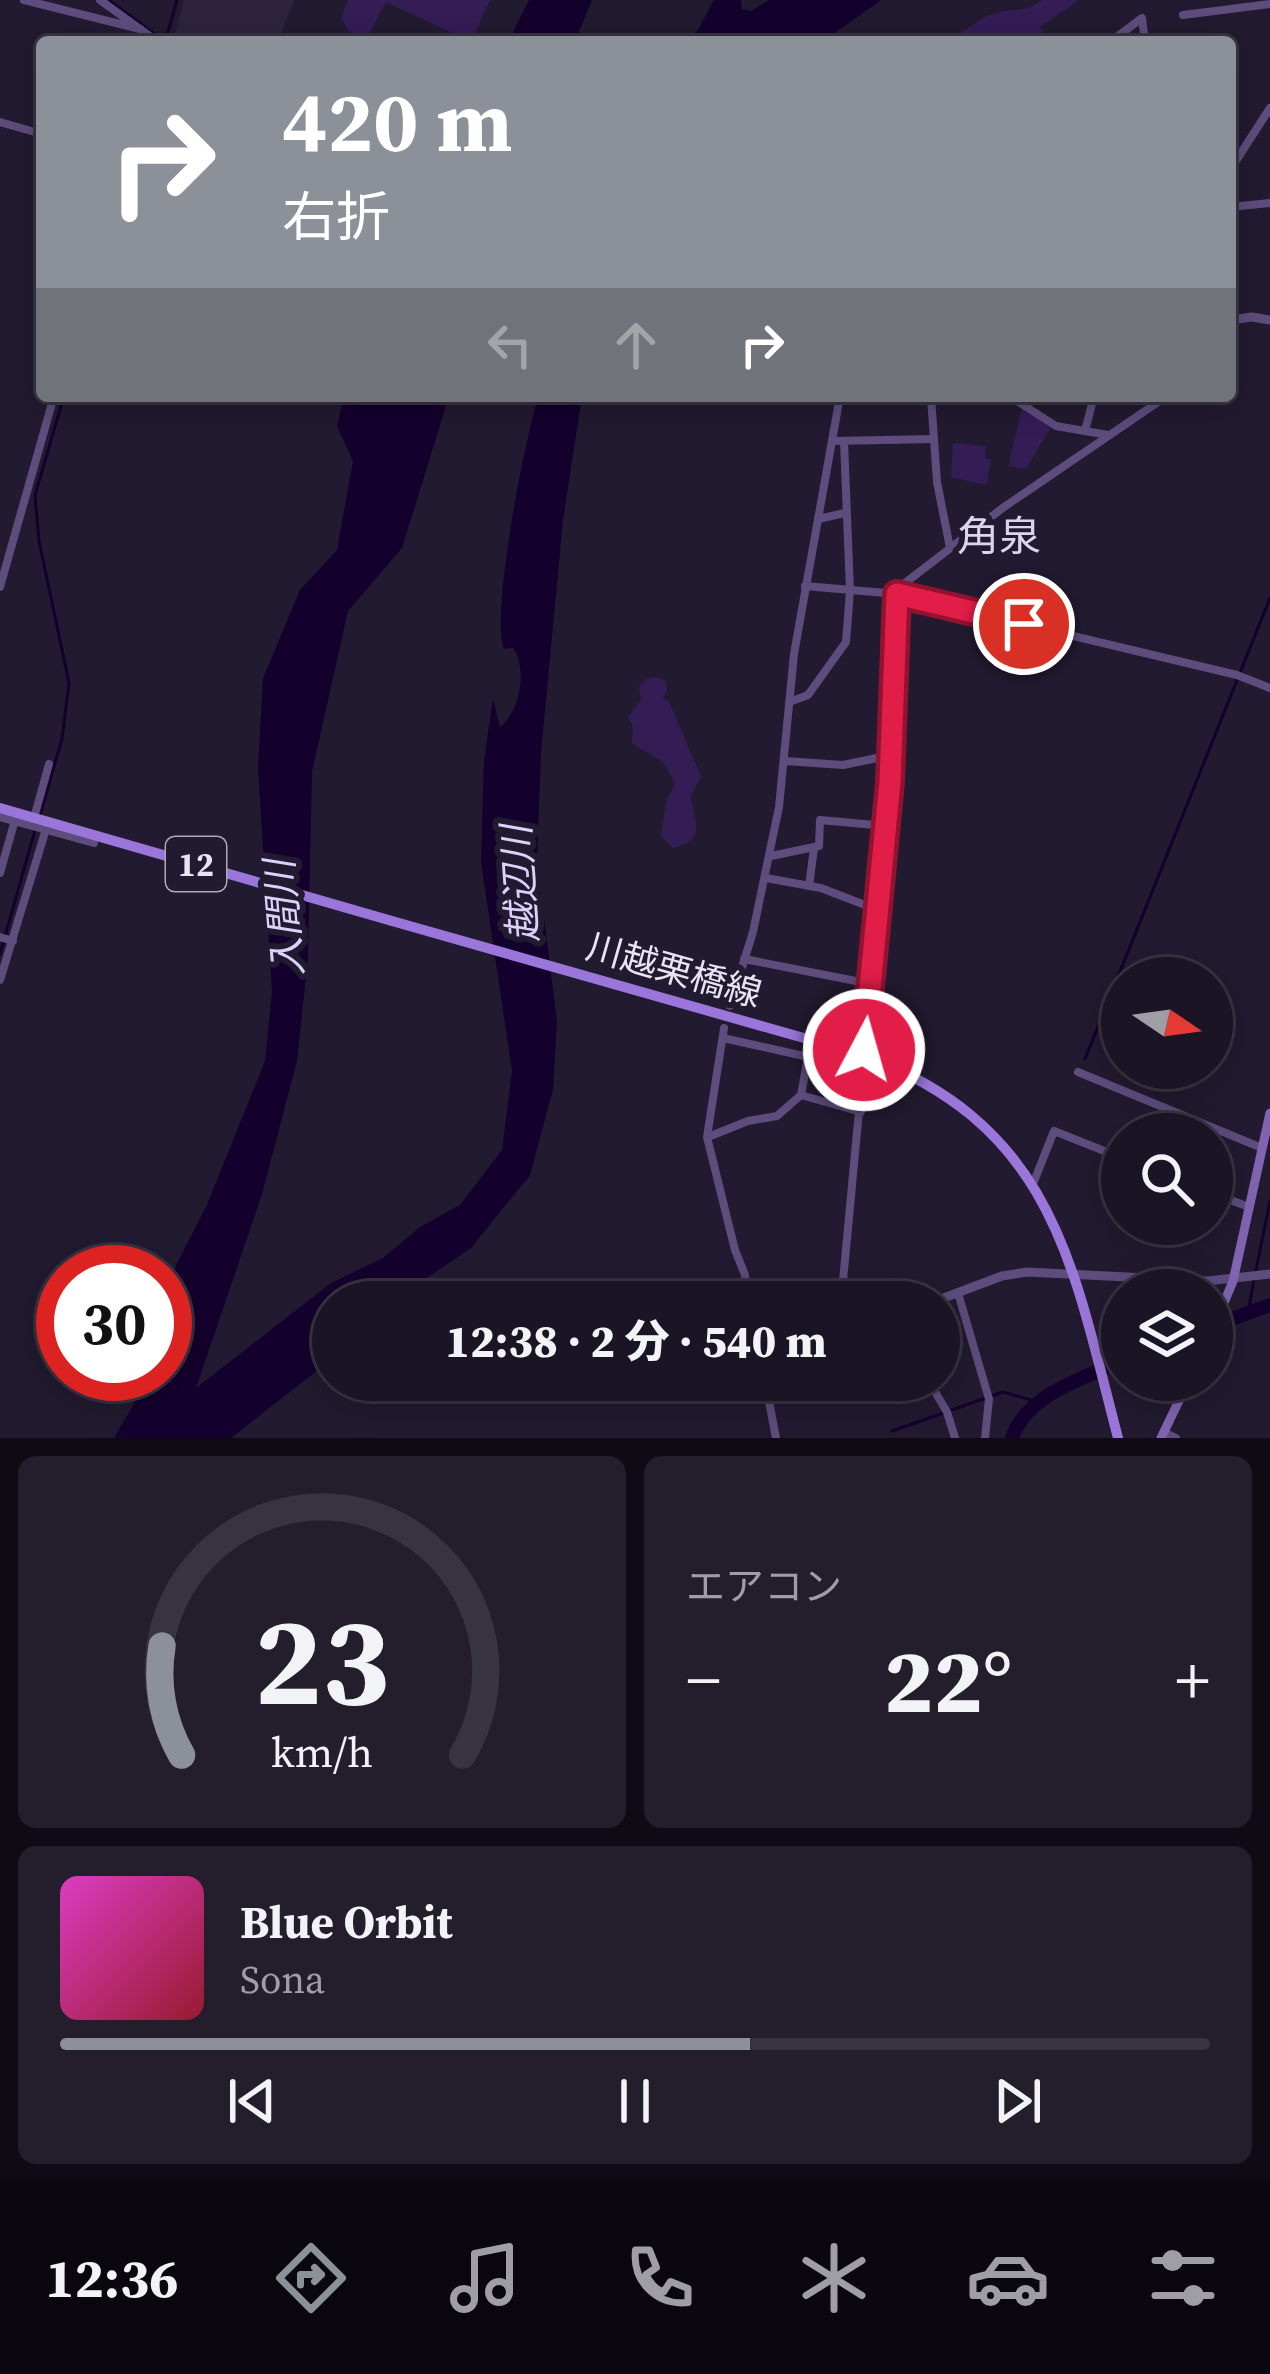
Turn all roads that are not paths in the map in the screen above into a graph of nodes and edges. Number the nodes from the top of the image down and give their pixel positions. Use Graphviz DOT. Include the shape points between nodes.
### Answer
graph roads {
  1 [pos="24,0"];
  2 [pos="100,0"];
  3 [pos="1270,4"];
  4 [pos="1184,15"];
  5 [pos="140,29"];
  6 [pos="150,36"];
  7 [pos="1119,36"];
  8 [pos="1144,36"];
  9 [pos="1270,107"];
  10 [pos="0,122"];
  11 [pos="36,132"];
  12 [pos="1236,161"];
  13 [pos="1270,202"];
  14 [pos="1236,206"];
  15 [pos="1236,319"];
  16 [pos="1270,320"];
  17 [pos="53,402"];
  18 [pos="839,402"];
  19 [pos="931,402"];
  20 [pos="1019,402"];
  21 [pos="1092,402"];
  22 [pos="1158,402"];
  23 [pos="1085,431"];
  24 [pos="1110,436"];
  25 [pos="934,439"];
  26 [pos="844,441"];
  27 [pos="832,442"];
  28 [pos="845,513"];
  29 [pos="818,518"];
  30 [pos="950,548"];
  31 [pos="806,586"];
  32 [pos="0,587"];
  33 [pos="850,591"];
  34 [pos="897,594"];
  35 [pos="1270,688"];
  36 [pos="792,701"];
  37 [pos="892,754"];
  38 [pos="784,761"];
  39 [pos="50,764"];
  40 [pos="0,813"];
  41 [pos="15,820"];
  42 [pos="32,825"];
  43 [pos="886,826"];
  44 [pos="46,829"];
  45 [pos="94,843"];
  46 [pos="814,848"];
  47 [pos="770,856"];
  48 [pos="0,873"];
  49 [pos="766,878"];
  50 [pos="809,886"];
  51 [pos="878,910"];
  52 [pos="0,937"];
  53 [pos="13,940"];
  54 [pos="744,959"];
  55 [pos="0,980"];
  56 [pos="871,984"];
  57 [pos="730,1006"];
  58 [pos="808,1058"];
  59 [pos="863,1060"];
  60 [pos="1078,1072"];
  61 [pos="801,1095"];
  62 [pos="860,1112"];
  63 [pos="1270,1113"];
  64 [pos="707,1137"];
  65 [pos="1262,1148"];
  66 [pos="1101,1150"];
  67 [pos="1033,1184"];
  68 [pos="1233,1202"];
  69 [pos="1249,1208"];
  70 [pos="1074,1272"];
  71 [pos="1265,1275"];
  72 [pos="1239,1280"];
  73 [pos="746,1281"];
  74 [pos="843,1281"];
  75 [pos="1233,1290"];
  76 [pos="960,1292"];
  77 [pos="960,1300"];
  78 [pos="769,1401"];
  79 [pos="940,1401"];
  80 [pos="1179,1401"];
  81 [pos="1162,1435"];
  82 [pos="776,1438"];
  83 [pos="955,1438"];
  84 [pos="985,1438"];
  85 [pos="1118,1438"];
  86 [pos="1176,1438"];
  1 -- 5 [label="street"];
  2 -- 5 [label="street"];
  3 -- 4 [label="street"];
  5 -- 6 [label="street"];
  7 -- 8 [label="street" via="1142,18"];
  9 -- 12 [label="street"];
  10 -- 11 [label="street"];
  13 -- 14 [label="street"];
  15 -- 16 [label="street"];
  17 -- 32 [label="street"];
  18 -- 27 [label="street"];
  19 -- 25 [label="street"];
  20 -- 23 [label="street" via="1056,426"];
  21 -- 23 [label="street"];
  22 -- 24 [label="street"];
  23 -- 24 [label="street"];
  24 -- 30 [label="street"];
  25 -- 26 [label="street"];
  25 -- 30 [label="street"];
  26 -- 27 [label="street"];
  26 -- 28 [label="street"];
  27 -- 29 [label="street"];
  28 -- 29 [label="street"];
  28 -- 33 [label="street"];
  29 -- 31 [label="street"];
  30 -- 34 [label="street"];
  31 -- 33 [label="street"];
  31 -- 36 [label="street"];
  33 -- 34 [label="street"];
  33 -- 36 [label="street" via="844,647 808,695"];
  34 -- 35 [label="street"];
  34 -- 37 [label="street"];
  36 -- 38 [label="street"];
  37 -- 38 [label="street" via="843,765"];
  37 -- 43 [label="street"];
  38 -- 47 [label="street"];
  39 -- 42 [label="street"];
  40 -- 41 [label="street"];
  40 -- 59 [label="main road, 川越栗橋線 / 12, bridge"];
  41 -- 42 [label="street"];
  41 -- 48 [label="street"];
  42 -- 44 [label="street"];
  43 -- 46 [label="street" via="820,820"];
  43 -- 51 [label="street"];
  44 -- 45 [label="street"];
  44 -- 53 [label="street"];
  46 -- 47 [label="street"];
  46 -- 50 [label="street"];
  47 -- 49 [label="street"];
  49 -- 50 [label="street"];
  49 -- 54 [label="street"];
  50 -- 51 [label="street"];
  51 -- 56 [label="street"];
  52 -- 53 [label="street"];
  53 -- 55 [label="street"];
  54 -- 56 [label="street"];
  54 -- 57 [label="street"];
  56 -- 59 [label="street"];
  58 -- 59 [label="street"];
  58 -- 61 [label="street"];
  58 -- 64 [label="street" via="724,1033"];
  59 -- 62 [label="street"];
  59 -- 67 [label="main road, 川越栗橋線 / 12" via="932,1087 971,1114"];
  60 -- 65 [label="street"];
  61 -- 62 [label="street"];
  61 -- 64 [label="street" via="777,1116"];
  62 -- 74 [label="street"];
  63 -- 65 [label="main road"];
  64 -- 73 [label="street"];
  65 -- 69 [label="main road"];
  66 -- 67 [label="street" via="1054,1131"];
  67 -- 70 [label="main road, 川越栗橋線 / 12"];
  68 -- 69 [label="street"];
  69 -- 72 [label="main road"];
  70 -- 72 [label="street"];
  70 -- 76 [label="street" via="1012,1274"];
  70 -- 85 [label="main road, 川越栗橋線 / 12"];
  71 -- 72 [label="street"];
  72 -- 75 [label="main road"];
  77 -- 84 [label="street" via="989,1399"];
  78 -- 82 [label="street"];
  79 -- 83 [label="street"];
  80 -- 81 [label="main road"];
  81 -- 86 [label="street"];
}
